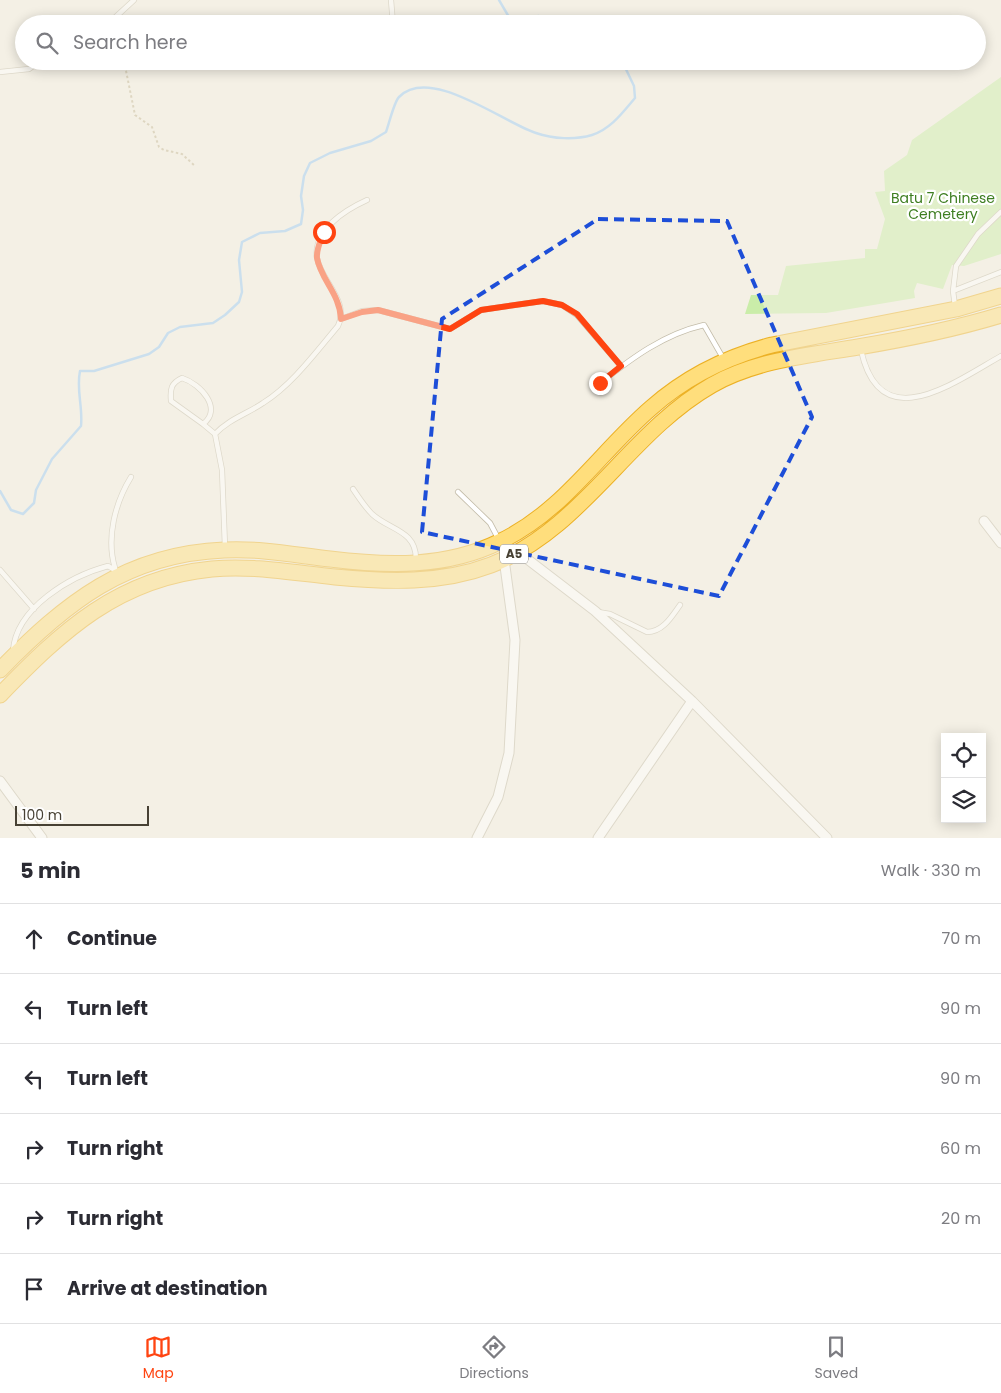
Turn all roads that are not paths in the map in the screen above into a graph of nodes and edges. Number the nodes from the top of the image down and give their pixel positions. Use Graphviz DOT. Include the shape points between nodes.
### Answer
graph roads {
  1 [pos="134,0"];
  2 [pos="391,0"];
  3 [pos="118,15"];
  4 [pos="392,15"];
  5 [pos="19,70"];
  6 [pos="0,72"];
  7 [pos="367,200"];
  8 [pos="1001,212"];
  9 [pos="1001,272"];
  10 [pos="953,291"];
  11 [pos="1001,296"];
  12 [pos="956,309"];
  13 [pos="1001,315"];
  14 [pos="341,319"];
  15 [pos="861,346"];
  16 [pos="1001,356"];
  17 [pos="724,360"];
  18 [pos="621,366"];
  19 [pos="600,383"];
  20 [pos="203,424"];
  21 [pos="215,434"];
  22 [pos="131,477"];
  23 [pos="353,489"];
  24 [pos="458,492"];
  25 [pos="984,521"];
  26 [pos="500,542"];
  27 [pos="1001,543"];
  28 [pos="226,550"];
  29 [pos="518,552"];
  30 [pos="504,559"];
  31 [pos="416,563"];
  32 [pos="0,570"];
  33 [pos="118,571"];
  34 [pos="680,605"];
  35 [pos="34,609"];
  36 [pos="595,611"];
  37 [pos="12,658"];
  38 [pos="0,670"];
  39 [pos="0,695"];
  40 [pos="692,701"];
  41 [pos="0,781"];
  42 [pos="42,838"];
  43 [pos="477,838"];
  44 [pos="598,838"];
  45 [pos="827,838"];
  1 -- 3 [label="lane"];
  2 -- 4 [label="lane"];
  5 -- 6 [label="lane"];
  7 -- 14 [label="lane" via="337,216 318,246 317,258 338,299"];
  8 -- 10 [label="lane" via="978,234 956,266"];
  9 -- 10 [label="lane"];
  10 -- 12 [label="lane"];
  11 -- 12 [label="highway, A5"];
  12 -- 17 [label="highway, A5" via="781,343"];
  13 -- 15 [label="highway, A5" via="963,326"];
  14 -- 18 [label="lane" via="378,310 450,329 481,310 543,301 562,305 577,314"];
  14 -- 21 [label="lane" via="277,393 223,425"];
  15 -- 16 [label="lane" via="870,377 888,395 897,399 929,393 960,380"];
  15 -- 29 [label="highway, A5" via="748,370 701,392 661,422 571,514"];
  17 -- 18 [label="lane" via="704,325 677,333"];
  17 -- 26 [label="highway, A5" via="667,394 559,501"];
  18 -- 19 [label="lane"];
  20 -- 20 [label="lane" via="171,401 170,391 176,381 182,378 191,381 209,401 210,419"];
  20 -- 21 [label="lane"];
  21 -- 28 [label="lane" via="222,470"];
  22 -- 33 [label="lane" via="116,510 111,557"];
  23 -- 31 [label="lane" via="373,515 404,534 416,549"];
  24 -- 26 [label="lane" via="490,523"];
  25 -- 27 [label="street"];
  26 -- 31 [label="highway, A5" via="443,560"];
  28 -- 31 [label="highway, A5" via="360,562"];
  28 -- 33 [label="highway, A5" via="167,558"];
  29 -- 30 [label="highway, A5"];
  29 -- 36 [label="street"];
  30 -- 39 [label="highway, A5" via="479,569 417,580 228,568 173,576 129,590 94,610 50,645"];
  30 -- 43 [label="street" via="516,640 509,753 498,797"];
  32 -- 35 [label="lane"];
  33 -- 35 [label="lane" via="108,566 78,575"];
  33 -- 37 [label="highway, A5" via="69,606"];
  34 -- 36 [label="lane" via="654,632"];
  35 -- 37 [label="lane" via="19,625"];
  36 -- 40 [label="street"];
  37 -- 38 [label="highway, A5"];
  40 -- 44 [label="street"];
  40 -- 45 [label="street"];
  41 -- 42 [label="street"];
}
